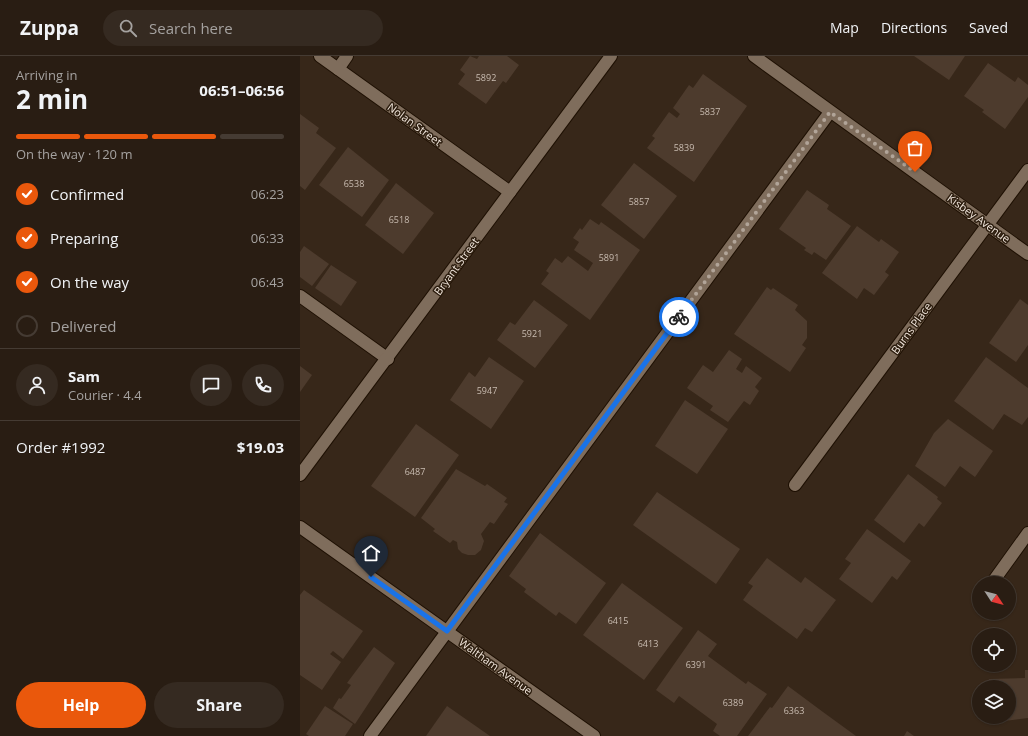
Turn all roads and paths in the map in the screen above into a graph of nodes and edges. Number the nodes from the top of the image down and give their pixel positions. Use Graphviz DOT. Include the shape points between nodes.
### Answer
graph roads {
  1 [pos="320,56"];
  2 [pos="347,56"];
  3 [pos="611,56"];
  4 [pos="754,56"];
  5 [pos="338,69"];
  6 [pos="830,112"];
  7 [pos="1028,170"];
  8 [pos="510,192"];
  9 [pos="988,224"];
  10 [pos="1028,254"];
  11 [pos="300,296"];
  12 [pos="388,359"];
  13 [pos="300,475"];
  14 [pos="795,485"];
  15 [pos="300,527"];
  16 [pos="1028,533"];
  17 [pos="997,576"];
  18 [pos="447,631"];
  19 [pos="370,736"];
  20 [pos="594,736"];
  1 -- 5 [label="street, Nolan Street"];
  2 -- 5 [label="street"];
  3 -- 8 [label="street, Bryant Street"];
  4 -- 6 [label="street, Kisbey Avenue"];
  5 -- 8 [label="street, Nolan Street"];
  6 -- 9 [label="street, Kisbey Avenue"];
  6 -- 18 [label="street"];
  7 -- 9 [label="street, Burns Place"];
  8 -- 12 [label="street, Bryant Street"];
  9 -- 10 [label="street, Kisbey Avenue"];
  9 -- 14 [label="street, Burns Place"];
  11 -- 12 [label="street"];
  12 -- 13 [label="street, Bryant Street"];
  15 -- 18 [label="street, Waltham Avenue"];
  16 -- 17 [label="street"];
  18 -- 19 [label="street"];
  18 -- 20 [label="street, Waltham Avenue"];
}
